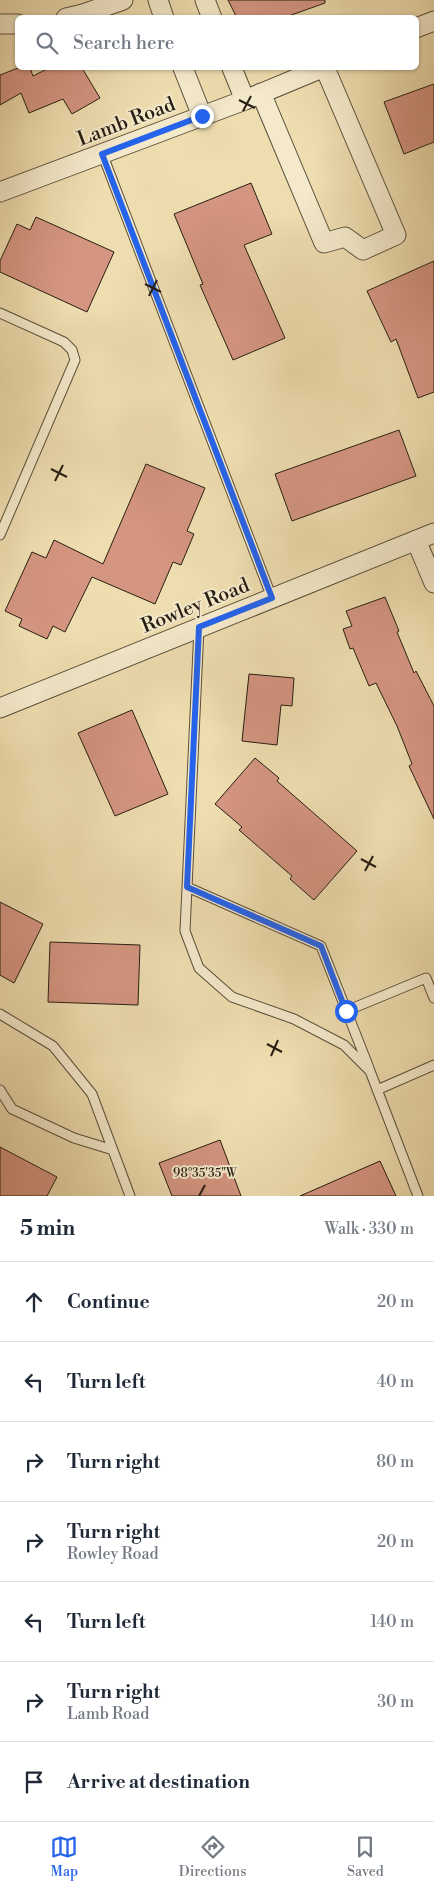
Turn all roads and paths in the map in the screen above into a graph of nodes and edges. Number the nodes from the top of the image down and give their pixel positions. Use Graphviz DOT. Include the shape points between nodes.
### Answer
graph roads {
  1 [pos="123,0"];
  2 [pos="158,0"];
  3 [pos="205,0"];
  4 [pos="79,15"];
  5 [pos="163,15"];
  6 [pos="211,15"];
  7 [pos="434,21"];
  8 [pos="0,24"];
  9 [pos="15,24"];
  10 [pos="419,27"];
  11 [pos="184,70"];
  12 [pos="234,70"];
  13 [pos="319,70"];
  14 [pos="325,70"];
  15 [pos="253,96"];
  16 [pos="202,116"];
  17 [pos="102,154"];
  18 [pos="0,192"];
  19 [pos="0,313"];
  20 [pos="434,533"];
  21 [pos="0,535"];
  22 [pos="416,540"];
  23 [pos="434,583"];
  24 [pos="272,598"];
  25 [pos="199,627"];
  26 [pos="0,708"];
  27 [pos="187,887"];
  28 [pos="434,998"];
  29 [pos="346,1011"];
  30 [pos="0,1014"];
  31 [pos="434,1065"];
  32 [pos="370,1071"];
  33 [pos="0,1090"];
  34 [pos="377,1090"];
  35 [pos="113,1150"];
  36 [pos="130,1196"];
  37 [pos="418,1196"];
  1 -- 4 [label="street"];
  2 -- 5 [label="street"];
  3 -- 6 [label="street"];
  7 -- 10 [label="street"];
  8 -- 9 [label="street"];
  11 -- 16 [label="street"];
  12 -- 15 [label="street"];
  13 -- 15 [label="street, Lamb Road"];
  14 -- 15 [label="street" via="396,235 362,250 345,237 324,243"];
  15 -- 16 [label="street, Lamb Road"];
  16 -- 17 [label="street, Lamb Road"];
  17 -- 18 [label="street, Lamb Road"];
  17 -- 24 [label="lane"];
  19 -- 21 [label="lane" via="64,342 72,350 75,360"];
  20 -- 22 [label="street, Rowley Road"];
  22 -- 23 [label="street"];
  22 -- 24 [label="street, Rowley Road"];
  24 -- 25 [label="street, Rowley Road"];
  25 -- 26 [label="street, Rowley Road"];
  25 -- 27 [label="lane"];
  27 -- 29 [label="lane" via="321,946"];
  27 -- 32 [label="lane" via="185,931 199,968 232,997 294,1019 344,1045"];
  28 -- 29 [label="lane" via="426,978"];
  29 -- 32 [label="lane"];
  30 -- 35 [label="lane" via="53,1046 92,1094"];
  31 -- 34 [label="lane"];
  32 -- 34 [label="lane"];
  33 -- 35 [label="lane" via="12,1110 74,1138"];
  34 -- 37 [label="lane"];
  35 -- 36 [label="lane"];
}
